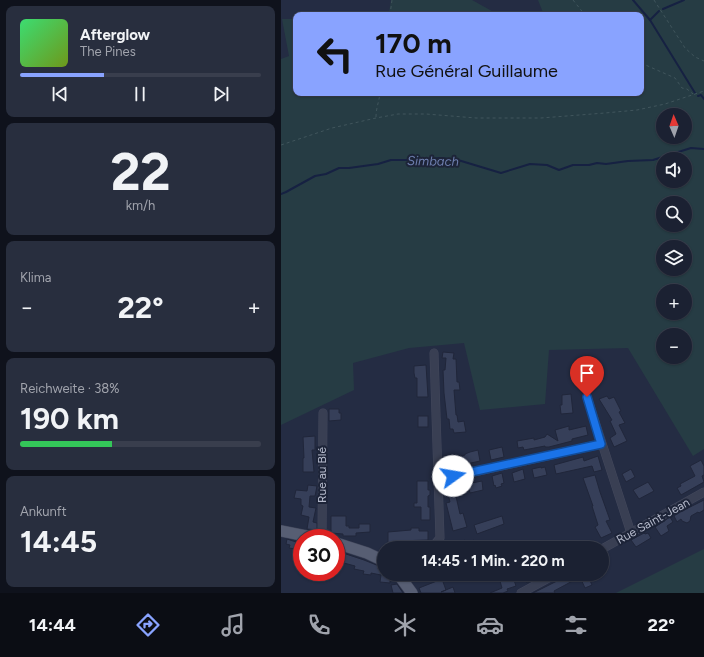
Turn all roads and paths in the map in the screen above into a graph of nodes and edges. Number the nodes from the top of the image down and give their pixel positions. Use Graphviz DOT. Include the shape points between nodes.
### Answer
graph roads {
  1 [pos="392,0"];
  2 [pos="573,0"];
  3 [pos="654,0"];
  4 [pos="390,12"];
  5 [pos="583,12"];
  6 [pos="704,62"];
  7 [pos="644,64"];
  8 [pos="704,91"];
  9 [pos="694,95"];
  10 [pos="380,96"];
  11 [pos="375,118"];
  12 [pos="281,145"];
  13 [pos="434,353"];
  14 [pos="587,397"];
  15 [pos="323,412"];
  16 [pos="601,444"];
  17 [pos="438,480"];
  18 [pos="704,492"];
  19 [pos="322,529"];
  20 [pos="281,531"];
  21 [pos="293,533"];
  22 [pos="631,533"];
  23 [pos="438,541"];
  24 [pos="609,545"];
  25 [pos="345,546"];
  26 [pos="377,558"];
  27 [pos="403,581"];
  28 [pos="543,581"];
  29 [pos="412,593"];
  30 [pos="521,593"];
  1 -- 4 [label="path"];
  2 -- 5 [label="path"];
  3 -- 6 [label="path" via="685,48"];
  7 -- 9 [label="path" via="675,78 681,88"];
  8 -- 9 [label="path"];
  9 -- 11 [label="path" via="637,110 576,116 476,118 398,114"];
  10 -- 11 [label="path"];
  11 -- 12 [label="path" via="332,128"];
  13 -- 17 [label="street"];
  14 -- 16 [label="street"];
  15 -- 19 [label="street, Rue au Blé"];
  16 -- 17 [label="street"];
  16 -- 22 [label="street"];
  17 -- 23 [label="street" via="440,538"];
  18 -- 22 [label="street, Rue Saint-Jean"];
  20 -- 21 [label="main road"];
  22 -- 24 [label="street, Rue Saint-Jean"];
  25 -- 26 [label="main road"];
  27 -- 29 [label="main road"];
  28 -- 30 [label="street"];
}
